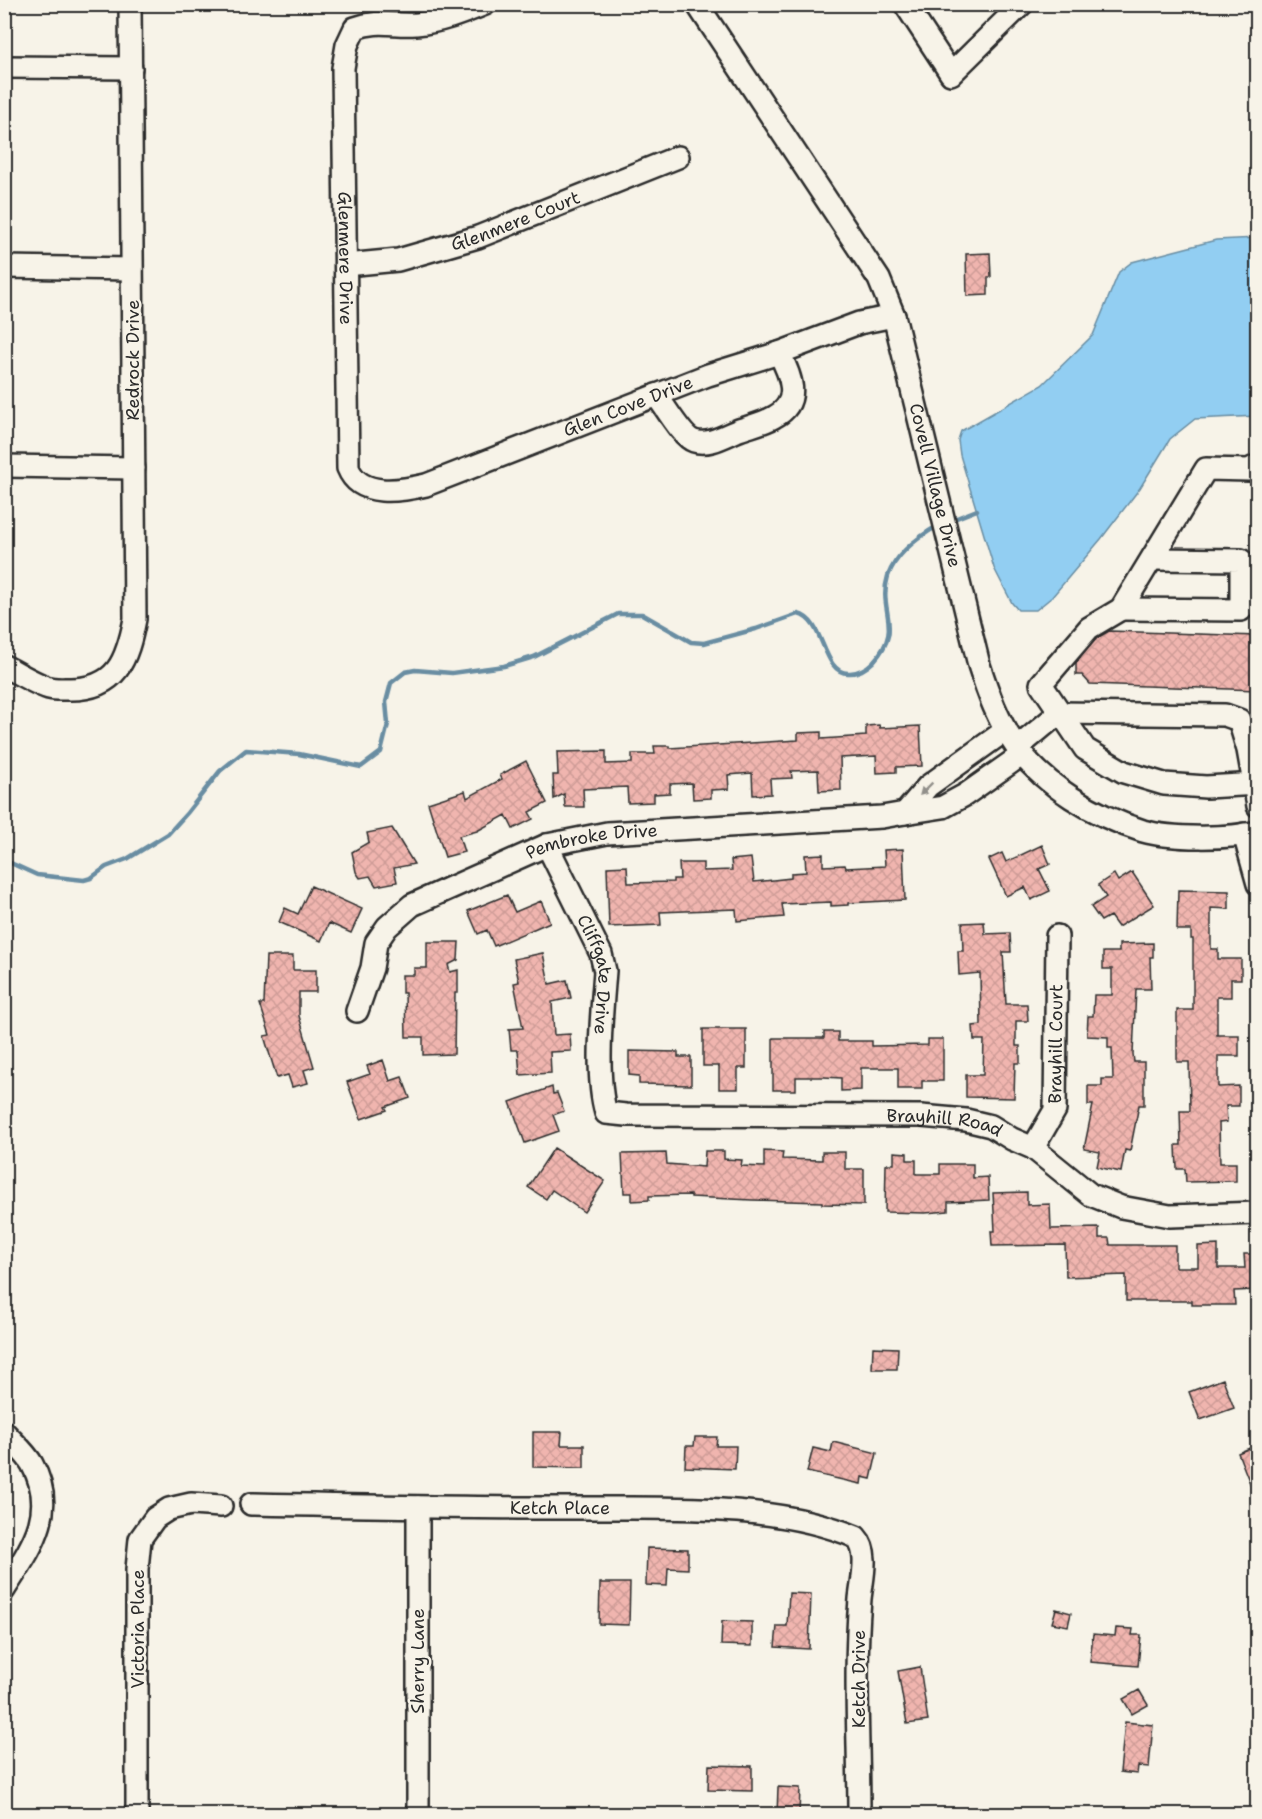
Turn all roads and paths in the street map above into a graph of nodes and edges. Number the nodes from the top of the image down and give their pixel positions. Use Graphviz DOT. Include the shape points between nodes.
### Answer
graph roads {
  1 [pos="130,4"];
  2 [pos="485,4"];
  3 [pos="698,4"];
  4 [pos="905,4"];
  5 [pos="1022,4"];
  6 [pos="4,67"];
  7 [pos="131,68"];
  8 [pos="678,157"];
  9 [pos="346,265"];
  10 [pos="4,267"];
  11 [pos="132,269"];
  12 [pos="894,316"];
  13 [pos="778,353"];
  14 [pos="656,395"];
  15 [pos="1257,465"];
  16 [pos="4,466"];
  17 [pos="134,468"];
  18 [pos="364,485"];
  19 [pos="1153,559"];
  20 [pos="1121,609"];
  21 [pos="4,666"];
  22 [pos="1059,713"];
  23 [pos="1015,744"];
  24 [pos="948,772"];
  25 [pos="1255,784"];
  26 [pos="965,795"];
  27 [pos="1257,806"];
  28 [pos="905,813"];
  29 [pos="1251,833"];
  30 [pos="547,845"];
  31 [pos="1257,884"];
  32 [pos="1057,936"];
  33 [pos="357,1011"];
  34 [pos="606,1113"];
  35 [pos="1033,1148"];
  36 [pos="1257,1213"];
  37 [pos="4,1432"];
  38 [pos="251,1504"];
  39 [pos="221,1506"];
  40 [pos="418,1507"];
  41 [pos="862,1543"];
  42 [pos="4,1590"];
  43 [pos="137,1815"];
  44 [pos="418,1815"];
  45 [pos="859,1815"];
  1 -- 7 [label="street, Redrock Drive"];
  2 -- 9 [label="street, Glenmere Drive" via="436,21 370,22 355,28 343,68"];
  3 -- 12 [label="street, Covell Village Drive" via="879,279"];
  4 -- 5 [label="street" via="951,74"];
  6 -- 7 [label="street"];
  7 -- 11 [label="street, Redrock Drive"];
  8 -- 9 [label="street, Glenmere Court" via="478,237 398,260"];
  9 -- 18 [label="street, Glenmere Drive" via="348,468 352,477"];
  10 -- 11 [label="street"];
  11 -- 17 [label="street, Redrock Drive"];
  12 -- 13 [label="street, Glen Cove Drive" via="859,323"];
  12 -- 23 [label="street, Covell Village Drive" via="979,665 994,709"];
  13 -- 14 [label="street, Glen Cove Drive"];
  13 -- 14 [label="street" via="791,375 787,407 775,417 708,442 696,442 686,436"];
  14 -- 18 [label="street, Glen Cove Drive" via="426,485 401,490"];
  15 -- 19 [label="street" via="1249,470 1206,470"];
  16 -- 17 [label="street"];
  17 -- 21 [label="street, Redrock Drive" via="135,619 129,648 117,669 103,683 49,688"];
  19 -- 20 [label="street"];
  19 -- 20 [label="street" via="1241,560 1240,610"];
  20 -- 22 [label="street" via="1089,628 1041,684"];
  22 -- 23 [label="street"];
  22 -- 25 [label="street" via="1084,749 1124,772 1164,784"];
  22 -- 25 [label="street" via="1225,715 1239,720"];
  23 -- 24 [label="street"];
  23 -- 26 [label="street, Pembroke Drive"];
  23 -- 29 [label="street, Covell Village Drive" via="1036,770 1068,795 1145,831 1193,837"];
  24 -- 26 [label="street"];
  24 -- 28 [label="street, one-way" via="928,786"];
  25 -- 27 [label="street"];
  26 -- 28 [label="street, Pembroke Drive" via="943,807"];
  28 -- 30 [label="street, Pembroke Drive" via="607,833"];
  29 -- 31 [label="street"];
  30 -- 33 [label="street, Pembroke Drive" via="412,904 376,943"];
  30 -- 34 [label="street, Cliffgate Drive" via="601,954 605,971 600,1080"];
  32 -- 35 [label="street, Brayhill Court" via="1055,1110"];
  34 -- 35 [label="street, Brayhill Road" via="921,1116 992,1126"];
  35 -- 36 [label="street, Brayhill Road" via="1091,1195 1121,1207 1170,1216"];
  37 -- 42 [label="street" via="32,1464 42,1493 42,1521"];
  38 -- 40 [label="street, Ketch Place"];
  39 -- 43 [label="street, Victoria Place" via="191,1504 169,1509 155,1518 141,1539 137,1569"];
  40 -- 41 [label="street, Ketch Place" via="755,1513 844,1532"];
  40 -- 44 [label="street, Sherry Lane"];
  41 -- 45 [label="street, Ketch Drive"];
}
